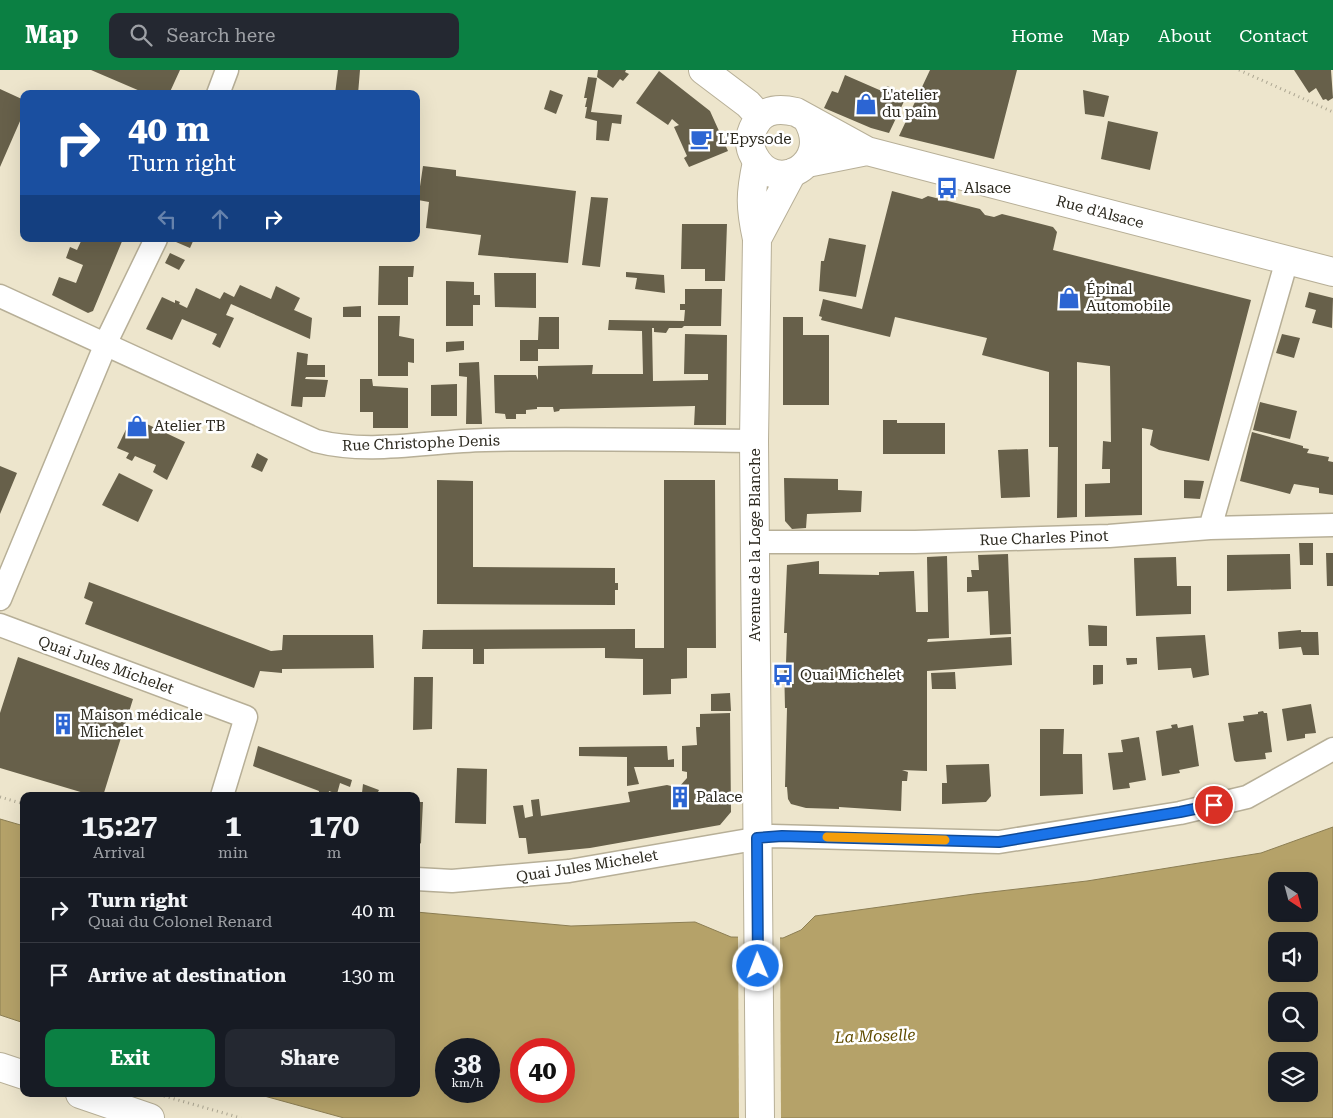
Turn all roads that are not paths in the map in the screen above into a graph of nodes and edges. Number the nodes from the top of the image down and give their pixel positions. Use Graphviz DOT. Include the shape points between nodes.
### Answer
graph roads {
  1 [pos="227,70"];
  2 [pos="703,70"];
  3 [pos="220,90"];
  4 [pos="760,117"];
  5 [pos="807,119"];
  6 [pos="867,151"];
  7 [pos="757,162"];
  8 [pos="799,168"];
  9 [pos="757,239"];
  10 [pos="155,242"];
  11 [pos="1287,260"];
  12 [pos="1333,272"];
  13 [pos="0,296"];
  14 [pos="107,344"];
  15 [pos="754,441"];
  16 [pos="1333,525"];
  17 [pos="1210,528"];
  18 [pos="755,542"];
  19 [pos="0,599"];
  20 [pos="0,625"];
  21 [pos="1333,749"];
  22 [pos="223,792"];
  23 [pos="757,845"];
  24 [pos="420,879"];
  25 [pos="0,1067"];
  26 [pos="20,1074"];
  27 [pos="89,1097"];
  28 [pos="150,1118"];
  29 [pos="760,1118"];
  1 -- 3 [label="street"];
  2 -- 4 [label="street"];
  4 -- 5 [label="street" via="771,110 784,109"];
  4 -- 7 [label="street" via="750,139 751,151"];
  5 -- 6 [label="street, Rue d'Alsace"];
  5 -- 8 [label="street" via="814,130 816,143 813,154"];
  6 -- 8 [label="street, Rue d'Alsace"];
  6 -- 11 [label="street, Rue d'Alsace"];
  7 -- 8 [label="street" via="776,174"];
  7 -- 9 [label="street, Avenue de la Loge Blanche" via="750,208"];
  8 -- 9 [label="street, Avenue de la Loge Blanche"];
  9 -- 15 [label="street, Avenue de la Loge Blanche"];
  10 -- 14 [label="street"];
  11 -- 12 [label="street, Rue d'Alsace"];
  11 -- 17 [label="street"];
  13 -- 14 [label="street, Rue Christophe Denis"];
  14 -- 15 [label="street, Rue Christophe Denis" via="316,441 335,446 387,447 484,440"];
  14 -- 19 [label="street"];
  15 -- 18 [label="street, Avenue de la Loge Blanche"];
  16 -- 17 [label="street, Rue Charles Pinot"];
  17 -- 18 [label="street, Rue Charles Pinot" via="1109,536 914,542"];
  18 -- 23 [label="street, Avenue de la Loge Blanche"];
  20 -- 22 [label="street, Quai Jules Michelet" via="246,717"];
  21 -- 23 [label="street, Quai Jules Michelet" via="1247,797 1180,812 999,842 782,836"];
  23 -- 24 [label="street, Quai Jules Michelet" via="570,871 452,881"];
  23 -- 29 [label="street, Avenue de la Loge Blanche"];
  25 -- 26 [label="street"];
  27 -- 28 [label="street"];
}
